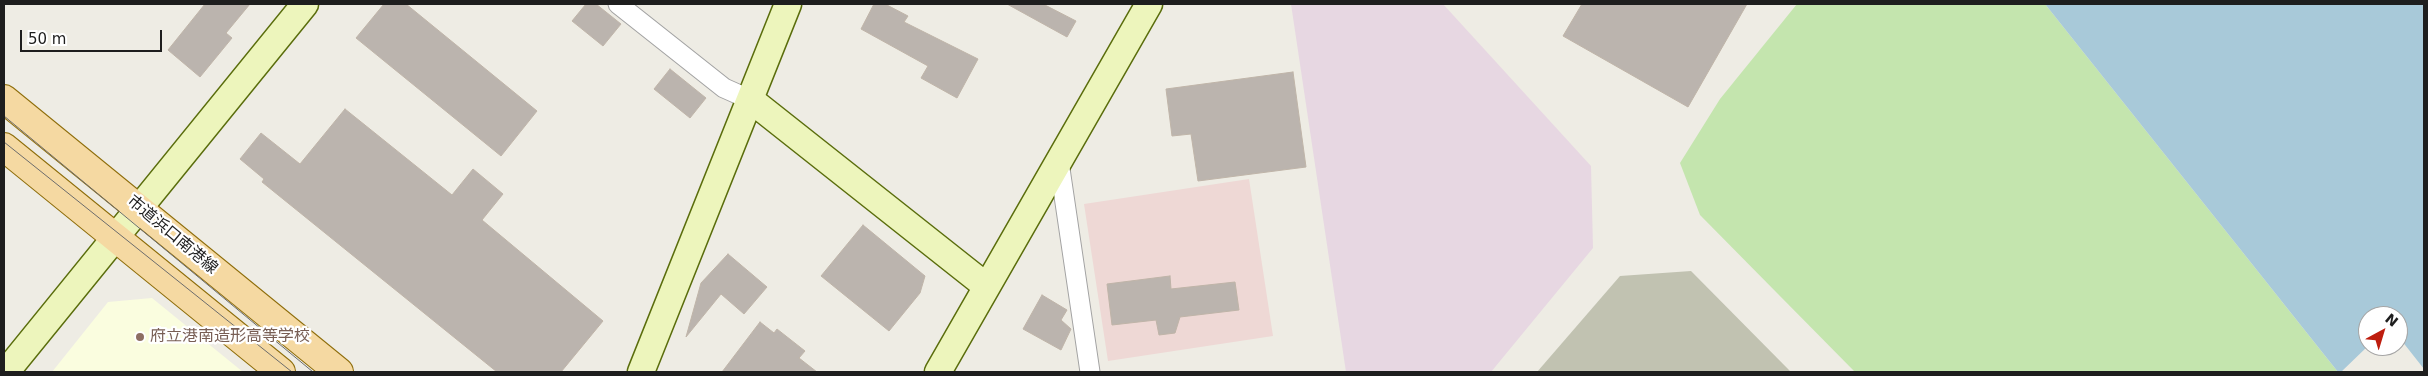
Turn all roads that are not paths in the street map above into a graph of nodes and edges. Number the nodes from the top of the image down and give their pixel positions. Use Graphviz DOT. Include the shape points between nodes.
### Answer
graph roads {
  1 [pos="305,4"];
  2 [pos="618,4"];
  3 [pos="788,4"];
  4 [pos="1149,4"];
  5 [pos="4,99"];
  6 [pos="751,100"];
  7 [pos="4,147"];
  8 [pos="1059,162"];
  9 [pos="140,208"];
  10 [pos="116,238"];
  11 [pos="986,286"];
  12 [pos="6,372"];
  13 [pos="281,372"];
  14 [pos="339,372"];
  15 [pos="641,372"];
  16 [pos="938,372"];
  17 [pos="1090,372"];
  1 -- 9 [label="street"];
  2 -- 6 [label="street" via="724,88"];
  3 -- 6 [label="street"];
  4 -- 8 [label="street"];
  5 -- 9 [label="main road, 市道浜口南港線"];
  6 -- 11 [label="street"];
  6 -- 15 [label="street"];
  7 -- 10 [label="main road"];
  8 -- 11 [label="street"];
  8 -- 17 [label="street"];
  9 -- 10 [label="street"];
  9 -- 14 [label="main road, 市道浜口南港線"];
  10 -- 12 [label="street"];
  10 -- 13 [label="main road"];
  11 -- 16 [label="street"];
}
